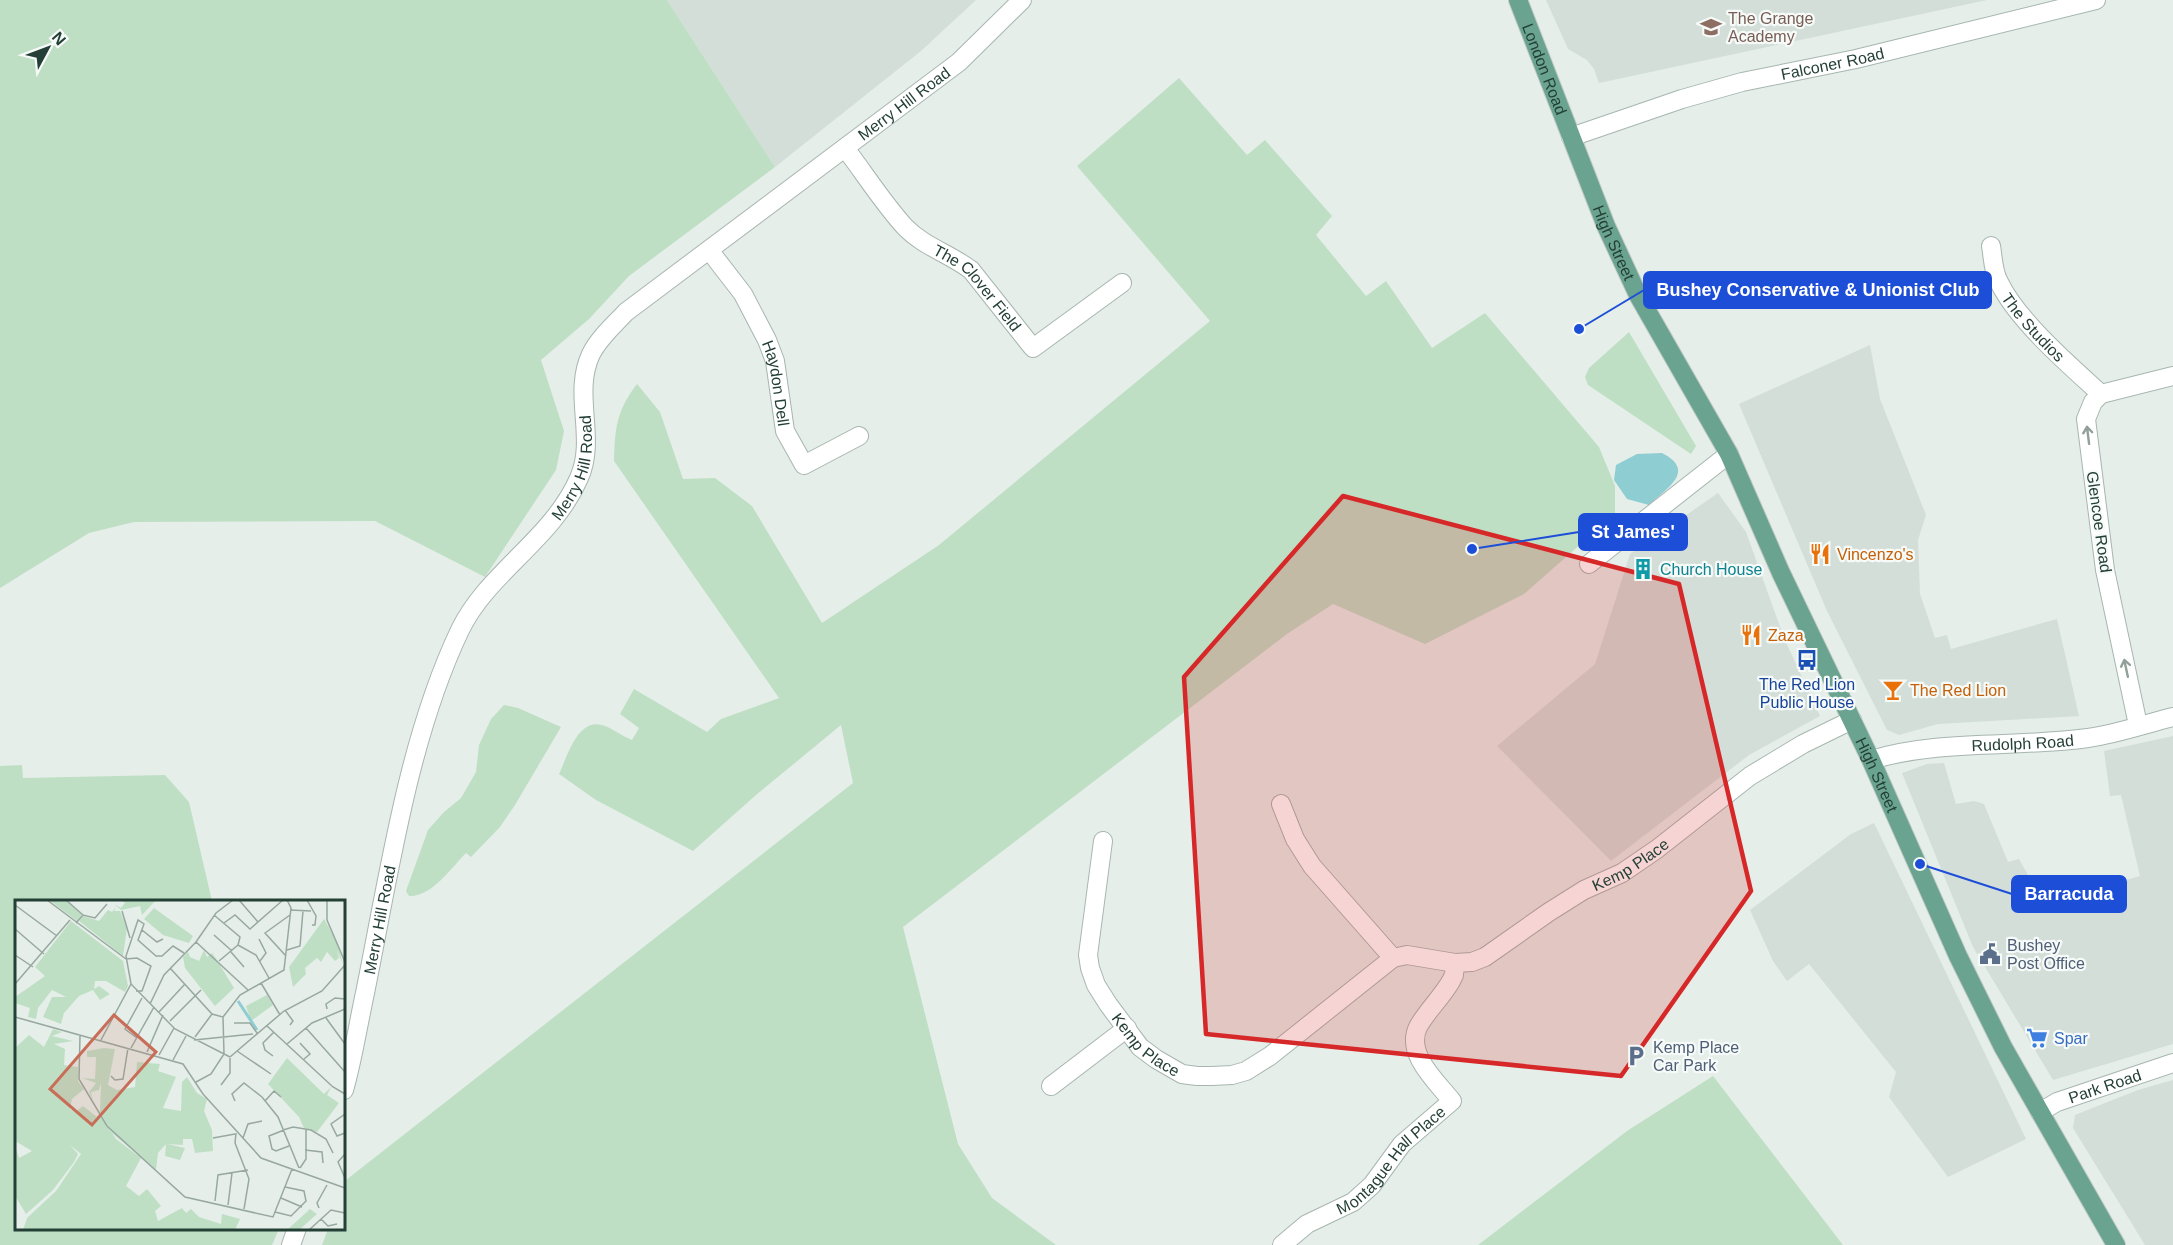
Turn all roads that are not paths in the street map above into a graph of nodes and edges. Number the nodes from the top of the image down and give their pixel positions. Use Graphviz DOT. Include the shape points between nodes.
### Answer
graph roads {
  1 [pos="1022,0"];
  2 [pos="1518,0"];
  3 [pos="2096,0"];
  4 [pos="1571,137"];
  5 [pos="845,148"];
  6 [pos="1991,246"];
  7 [pos="709,249"];
  8 [pos="1122,283"];
  9 [pos="2173,376"];
  10 [pos="2101,394"];
  11 [pos="859,436"];
  12 [pos="1729,454"];
  13 [pos="1589,564"];
  14 [pos="2173,717"];
  15 [pos="1852,720"];
  16 [pos="2138,726"];
  17 [pos="1870,760"];
  18 [pos="1281,804"];
  19 [pos="1103,841"];
  20 [pos="1393,958"];
  21 [pos="1455,963"];
  22 [pos="1126,1028"];
  23 [pos="2173,1063"];
  24 [pos="345,1085"];
  25 [pos="1051,1086"];
  26 [pos="2040,1112"];
  27 [pos="296,1230"];
  28 [pos="291,1245"];
  29 [pos="1282,1245"];
  30 [pos="2116,1245"];
  1 -- 5 [label="street, Merry Hill Road" via="959,62"];
  2 -- 4 [label="main road, London Road"];
  3 -- 4 [label="street, Falconer Road" via="1742,82"];
  4 -- 12 [label="main road, High Street" via="1638,295"];
  5 -- 7 [label="street, Merry Hill Road"];
  5 -- 8 [label="street, The Clover Field" via="905,227 971,270 1033,348"];
  6 -- 10 [label="street, The Studios" via="1997,279 2008,298"];
  7 -- 11 [label="street, Haydon Dell" via="743,294 766,340 775,361 785,431 804,465"];
  7 -- 24 [label="street, Merry Hill Road" via="626,312 603,336 585,370 587,441 582,472 572,496 484,594 460,629 426,717 404,803"];
  9 -- 10 [label="street"];
  16 -- 10 [label="street, Glencoe Road, one-way" via="2105,570 2086,419"];
  12 -- 13 [label="street"];
  12 -- 15 [label="main road, High Street"];
  14 -- 16 [label="street, Rudolph Road"];
  15 -- 17 [label="main road, High Street"];
  15 -- 21 [label="street, Kemp Place" via="1750,776 1622,873 1584,890 1485,957"];
  16 -- 17 [label="street, Rudolph Road" via="2089,738 1929,748"];
  17 -- 26 [label="main road, High Street" via="1958,956"];
  18 -- 20 [label="street" via="1295,839 1312,866"];
  19 -- 22 [label="street, Kemp Place" via="1088,955 1096,985"];
  20 -- 21 [label="street, Kemp Place" via="1407,955"];
  20 -- 22 [label="street, Kemp Place" via="1270,1056 1232,1075 1182,1074 1140,1047"];
  21 -- 29 [label="street, Montague Hall Place" via="1452,981 1418,1028 1415,1039 1421,1062 1452,1101 1402,1144 1372,1185 1353,1202 1306,1224"];
  22 -- 25 [label="street"];
  23 -- 26 [label="street, Park Road" via="2057,1102"];
  26 -- 30 [label="main road, High Street"];
  27 -- 28 [label="street"];
}
